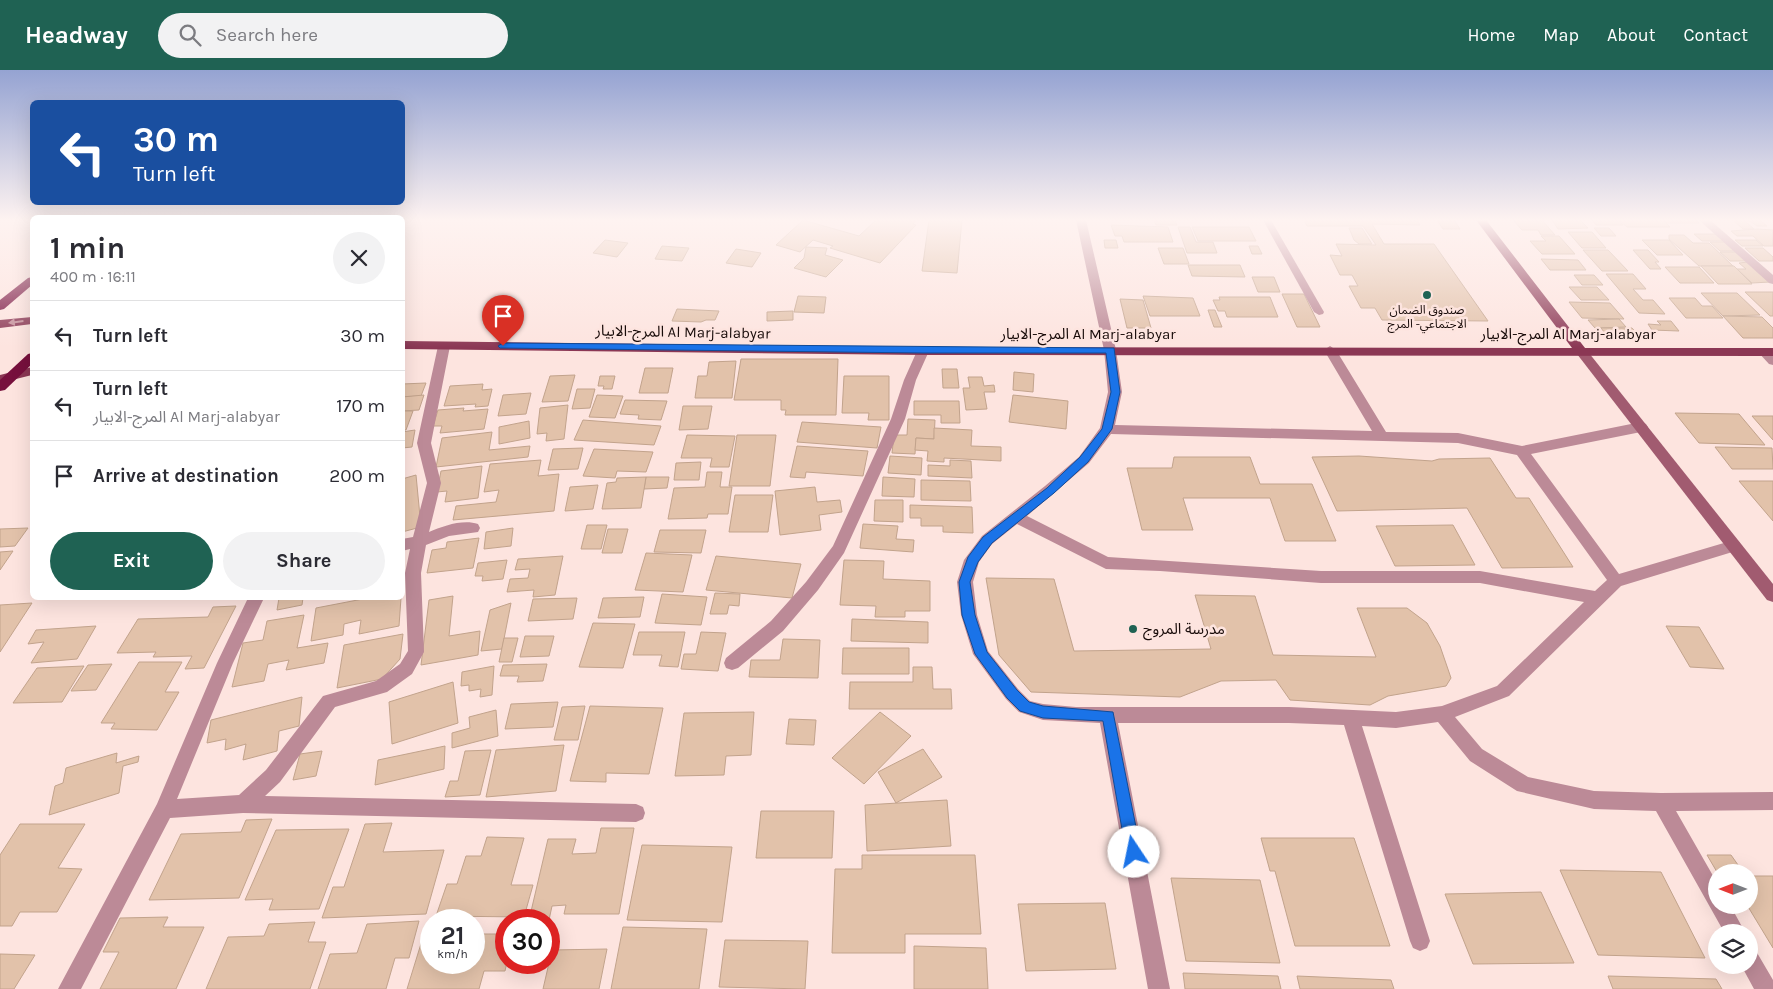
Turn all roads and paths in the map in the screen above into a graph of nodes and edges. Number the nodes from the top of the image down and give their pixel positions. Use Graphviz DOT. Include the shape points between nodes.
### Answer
graph roads {
  1 [pos="1091,263"];
  2 [pos="1291,263"];
  3 [pos="1514,263"];
  4 [pos="1753,263"];
  5 [pos="1773,281"];
  6 [pos="30,282"];
  7 [pos="0,306"];
  8 [pos="1319,312"];
  9 [pos="30,321"];
  10 [pos="0,324"];
  11 [pos="405,345"];
  12 [pos="444,346"];
  13 [pos="923,350"];
  14 [pos="1110,350"];
  15 [pos="1330,350"];
  16 [pos="1581,350"];
  17 [pos="1770,355"];
  18 [pos="30,359"];
  19 [pos="30,372"];
  20 [pos="5,378"];
  21 [pos="0,387"];
  22 [pos="1641,427"];
  23 [pos="1107,429"];
  24 [pos="1382,436"];
  25 [pos="1522,451"];
  26 [pos="1016,517"];
  27 [pos="473,528"];
  28 [pos="419,542"];
  29 [pos="405,544"];
  30 [pos="1734,546"];
  31 [pos="1616,581"];
  32 [pos="1773,596"];
  33 [pos="1599,598"];
  34 [pos="255,600"];
  35 [pos="732,663"];
  36 [pos="1442,714"];
  37 [pos="1108,716"];
  38 [pos="1351,718"];
  39 [pos="1773,801"];
  40 [pos="1661,802"];
  41 [pos="243,804"];
  42 [pos="164,809"];
  43 [pos="636,813"];
  44 [pos="1708,886"];
  45 [pos="1420,941"];
  46 [pos="1758,974"];
  47 [pos="69,989"];
  48 [pos="1159,989"];
  49 [pos="1766,989"];
  1 -- 14 [label="street"];
  2 -- 8 [label="lane"];
  3 -- 16 [label="main road"];
  4 -- 5 [label="street"];
  6 -- 7 [label="highway"];
  9 -- 10 [label="main road, one-way"];
  11 -- 12 [label="main road, المرج-الابيار Al Marj-alabyar"];
  12 -- 13 [label="main road, المرج-الابيار Al Marj-alabyar"];
  12 -- 28 [label="street" via="424,443 434,483"];
  13 -- 14 [label="main road, المرج-الابيار Al Marj-alabyar"];
  13 -- 35 [label="street" via="898,419 839,549 777,626"];
  14 -- 15 [label="main road, المرج-الابيار Al Marj-alabyar"];
  14 -- 23 [label="street" via="1116,392"];
  15 -- 16 [label="main road, المرج-الابيار Al Marj-alabyar"];
  15 -- 24 [label="street"];
  16 -- 17 [label="main road, المرج-الابيار Al Marj-alabyar"];
  16 -- 22 [label="main road"];
  18 -- 20 [label="highway"];
  19 -- 20 [label="main road"];
  20 -- 21 [label="highway"];
  22 -- 25 [label="street"];
  22 -- 30 [label="main road"];
  23 -- 24 [label="street"];
  23 -- 26 [label="street" via="1084,460"];
  24 -- 25 [label="street" via="1458,438"];
  25 -- 31 [label="street"];
  26 -- 33 [label="street" via="1106,563 1321,577 1480,577"];
  26 -- 37 [label="street" via="988,540 972,560 964,582 969,615 981,654 1025,707 1043,712"];
  27 -- 28 [label="street" via="447,531"];
  28 -- 29 [label="street"];
  28 -- 41 [label="street" via="413,573 416,652 406,669 381,687 329,701 273,776"];
  30 -- 31 [label="street"];
  30 -- 32 [label="main road"];
  31 -- 33 [label="street"];
  33 -- 36 [label="street" via="1503,691"];
  34 -- 42 [label="street"];
  36 -- 38 [label="street" via="1396,720"];
  36 -- 40 [label="street" via="1476,755 1524,785 1594,800"];
  37 -- 38 [label="street"];
  37 -- 48 [label="street"];
  38 -- 45 [label="street"];
  39 -- 40 [label="street"];
  40 -- 44 [label="street"];
  41 -- 42 [label="street"];
  41 -- 43 [label="street"];
  42 -- 47 [label="street"];
  46 -- 49 [label="street"];
}
